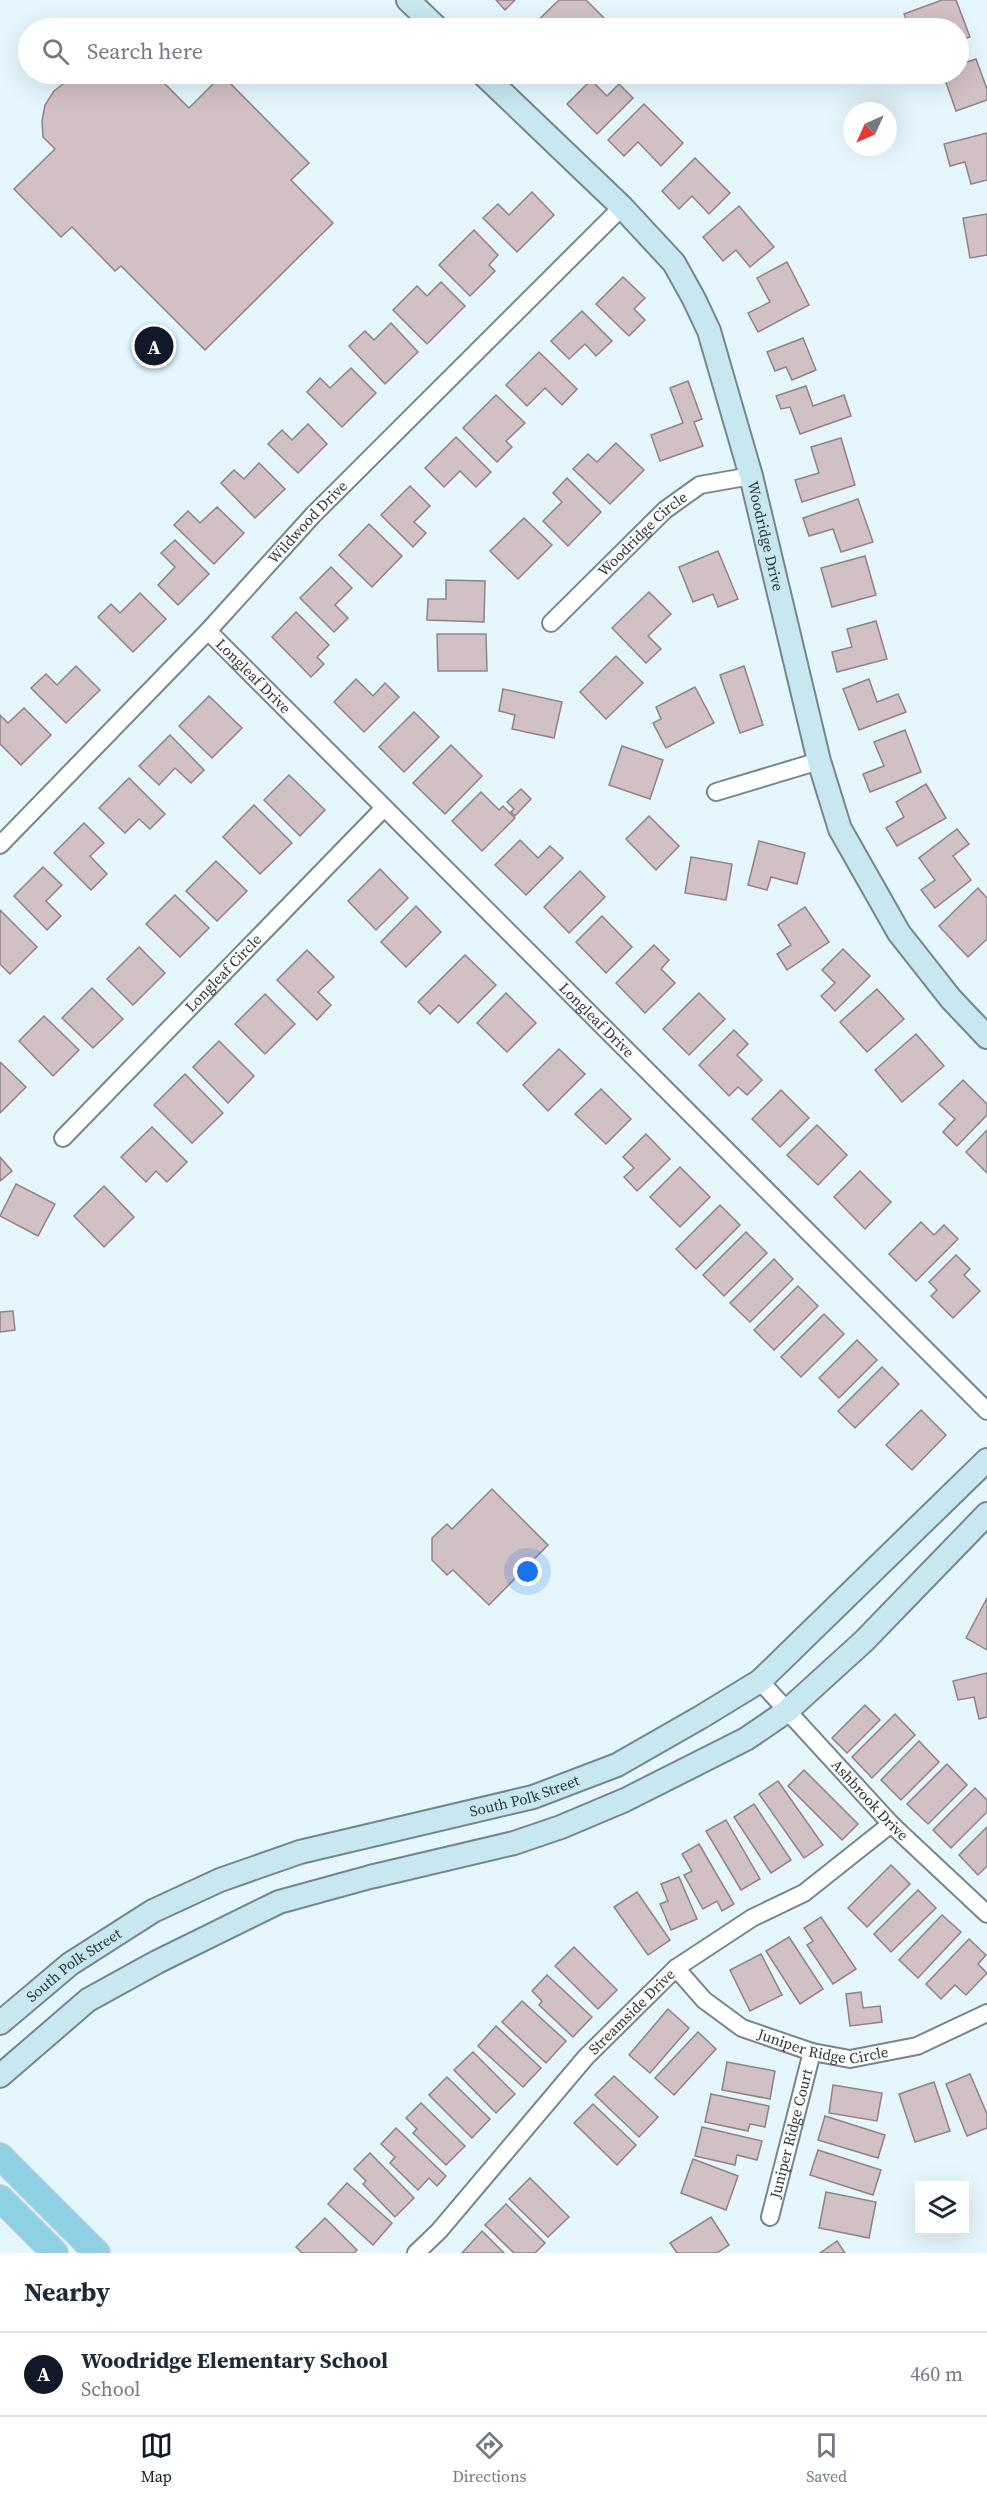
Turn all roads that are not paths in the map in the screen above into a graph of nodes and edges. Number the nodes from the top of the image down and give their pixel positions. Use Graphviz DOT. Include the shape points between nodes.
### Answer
graph roads {
  1 [pos="408,0"];
  2 [pos="427,18"];
  3 [pos="493,84"];
  4 [pos="622,207"];
  5 [pos="751,476"];
  6 [pos="551,623"];
  7 [pos="208,631"];
  8 [pos="819,761"];
  9 [pos="716,792"];
  10 [pos="383,809"];
  11 [pos="0,845"];
  12 [pos="987,1037"];
  13 [pos="63,1138"];
  14 [pos="987,1411"];
  15 [pos="987,1460"];
  16 [pos="987,1514"];
  17 [pos="760,1681"];
  18 [pos="787,1711"];
  19 [pos="891,1824"];
  20 [pos="987,1914"];
  21 [pos="676,1968"];
  22 [pos="987,2013"];
  23 [pos="0,2023"];
  24 [pos="812,2052"];
  25 [pos="0,2076"];
  26 [pos="0,2156"];
  27 [pos="0,2198"];
  28 [pos="770,2217"];
  29 [pos="55,2253"];
  30 [pos="97,2253"];
  31 [pos="417,2253"];
  1 -- 2 [label="main road"];
  3 -- 4 [label="main road, Woodridge Drive"];
  4 -- 5 [label="main road, Woodridge Drive" via="675,263 699,309 709,331"];
  4 -- 7 [label="street, Wildwood Drive" via="313,515"];
  5 -- 6 [label="street, Woodridge Circle" via="700,485 665,510"];
  5 -- 8 [label="main road, Woodridge Drive"];
  7 -- 10 [label="street, Longleaf Drive"];
  7 -- 11 [label="street, Wildwood Drive"];
  8 -- 9 [label="street"];
  8 -- 12 [label="main road, Woodridge Drive" via="840,829 899,933"];
  10 -- 13 [label="street, Longleaf Circle"];
  10 -- 14 [label="street, Longleaf Drive" via="551,972"];
  15 -- 17 [label="main road, South Polk Street"];
  16 -- 18 [label="main road" via="864,1641"];
  17 -- 18 [label="street, Ashbrook Drive"];
  17 -- 23 [label="main road, South Polk Street" via="617,1765 533,1797 300,1852 220,1880 153,1911 70,1964"];
  18 -- 19 [label="street, Ashbrook Drive"];
  18 -- 25 [label="main road" via="692,1768 561,1827 514,1843 279,1902 88,2000"];
  19 -- 20 [label="street, Ashbrook Drive"];
  19 -- 21 [label="street, Streamside Drive" via="804,1893 752,1918"];
  21 -- 24 [label="street, Juniper Ridge Circle" via="704,2000 742,2028"];
  21 -- 31 [label="street, Streamside Drive" via="586,2057"];
  22 -- 24 [label="street, Juniper Ridge Circle" via="917,2046 850,2059"];
  24 -- 28 [label="street, Juniper Ridge Court"];
  26 -- 30 [label="main road"];
  27 -- 29 [label="main road"];
}
